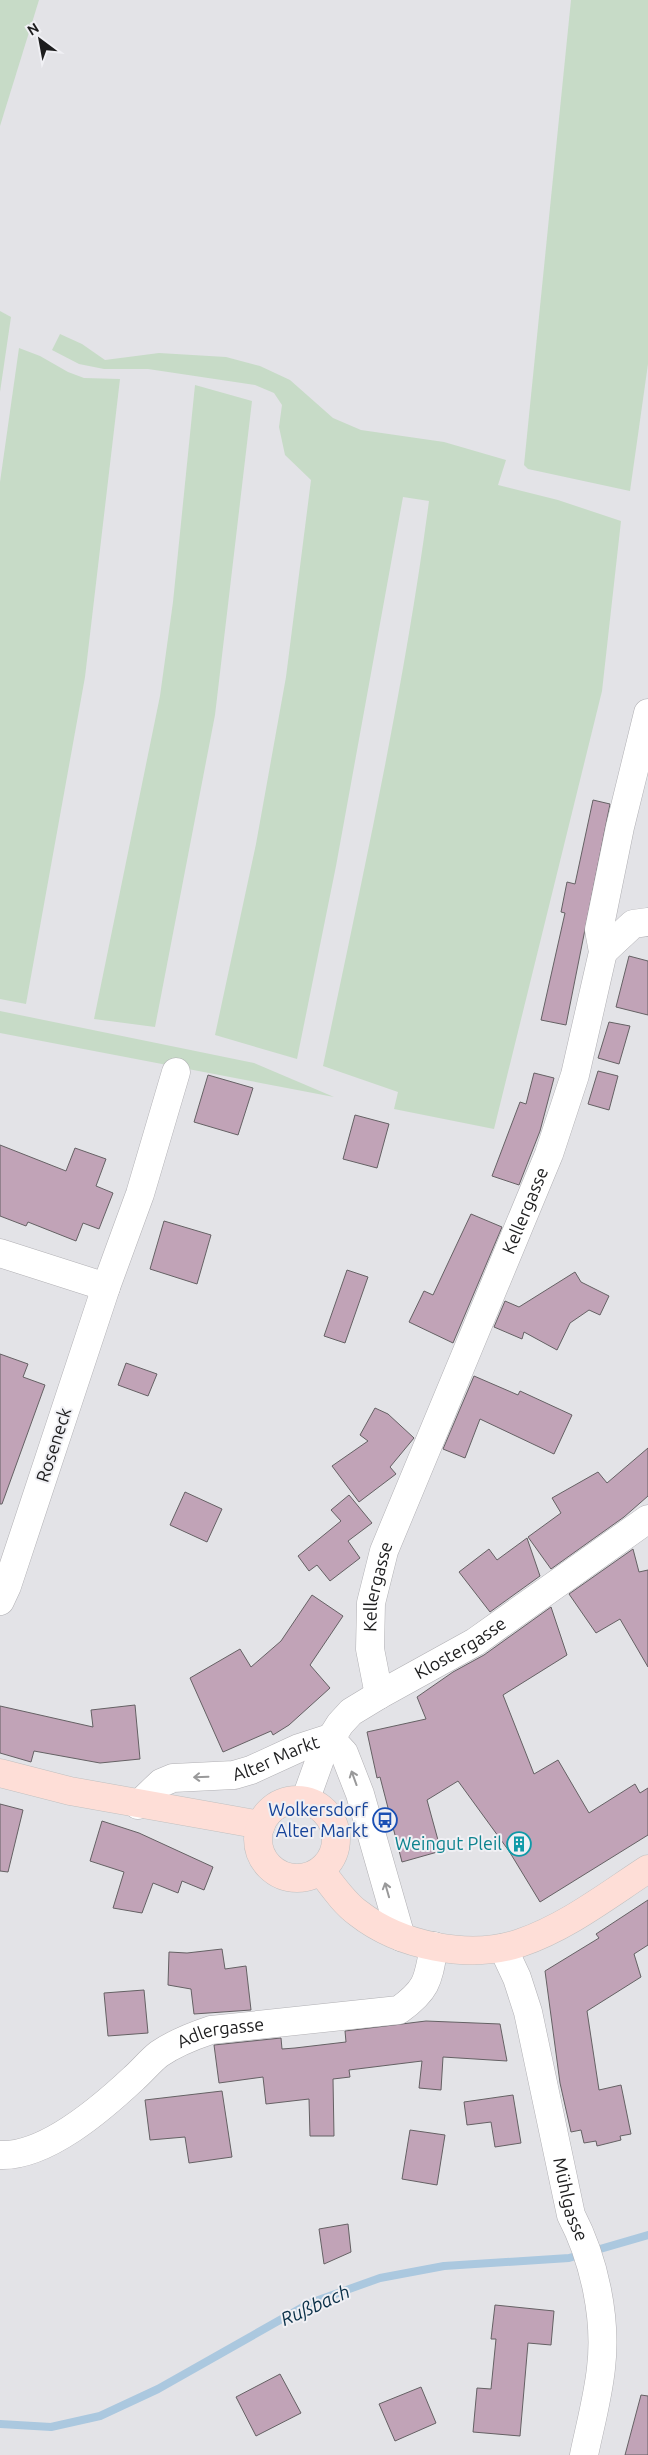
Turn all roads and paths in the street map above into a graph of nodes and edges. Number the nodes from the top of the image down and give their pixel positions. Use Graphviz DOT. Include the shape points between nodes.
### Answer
graph roads {
  1 [pos="648,713"];
  2 [pos="648,922"];
  3 [pos="603,952"];
  4 [pos="176,1072"];
  5 [pos="0,1253"];
  6 [pos="106,1288"];
  7 [pos="648,1519"];
  8 [pos="0,1601"];
  9 [pos="379,1695"];
  10 [pos="330,1738"];
  11 [pos="0,1773"];
  12 [pos="305,1801"];
  13 [pos="138,1805"];
  14 [pos="261,1825"];
  15 [pos="648,1869"];
  16 [pos="320,1871"];
  17 [pos="401,1937"];
  18 [pos="434,1946"];
  19 [pos="503,1948"];
  20 [pos="0,2155"];
  21 [pos="584,2455"];
  1 -- 3 [label="street, Kellergasse" via="599,930"];
  2 -- 3 [label="street" via="633,924"];
  3 -- 9 [label="street, Kellergasse" via="575,1074 549,1154 384,1551 370,1603 370,1649"];
  4 -- 6 [label="street, Roseneck" via="140,1194"];
  5 -- 6 [label="street"];
  6 -- 8 [label="street, Roseneck"];
  7 -- 9 [label="street, Klostergasse" via="475,1642"];
  9 -- 10 [label="street, Klostergasse" via="351,1712"];
  10 -- 12 [label="street, Klostergasse"];
  10 -- 13 [label="street, Alter Markt, one-way" via="234,1775 173,1778 161,1783"];
  17 -- 10 [label="street, Alter Markt, one-way" via="360,1794 344,1753"];
  11 -- 13 [label="main road"];
  12 -- 14 [label="main road" via="284,1803"];
  12 -- 16 [label="main road" via="325,1812 335,1831 334,1853"];
  13 -- 14 [label="main road"];
  14 -- 16 [label="main road" via="261,1854 274,1870 282,1875 302,1878"];
  15 -- 19 [label="main road" via="559,1926"];
  16 -- 17 [label="main road" via="356,1912"];
  17 -- 18 [label="main road"];
  18 -- 19 [label="main road" via="484,1950"];
  18 -- 20 [label="street, Adlergasse" via="428,1978 418,1997 399,2010 211,2030 159,2054 110,2100 57,2137 35,2148"];
  19 -- 21 [label="street, Mühlgasse" via="528,2012 571,2215 595,2282 600,2307 602,2366"];
}
